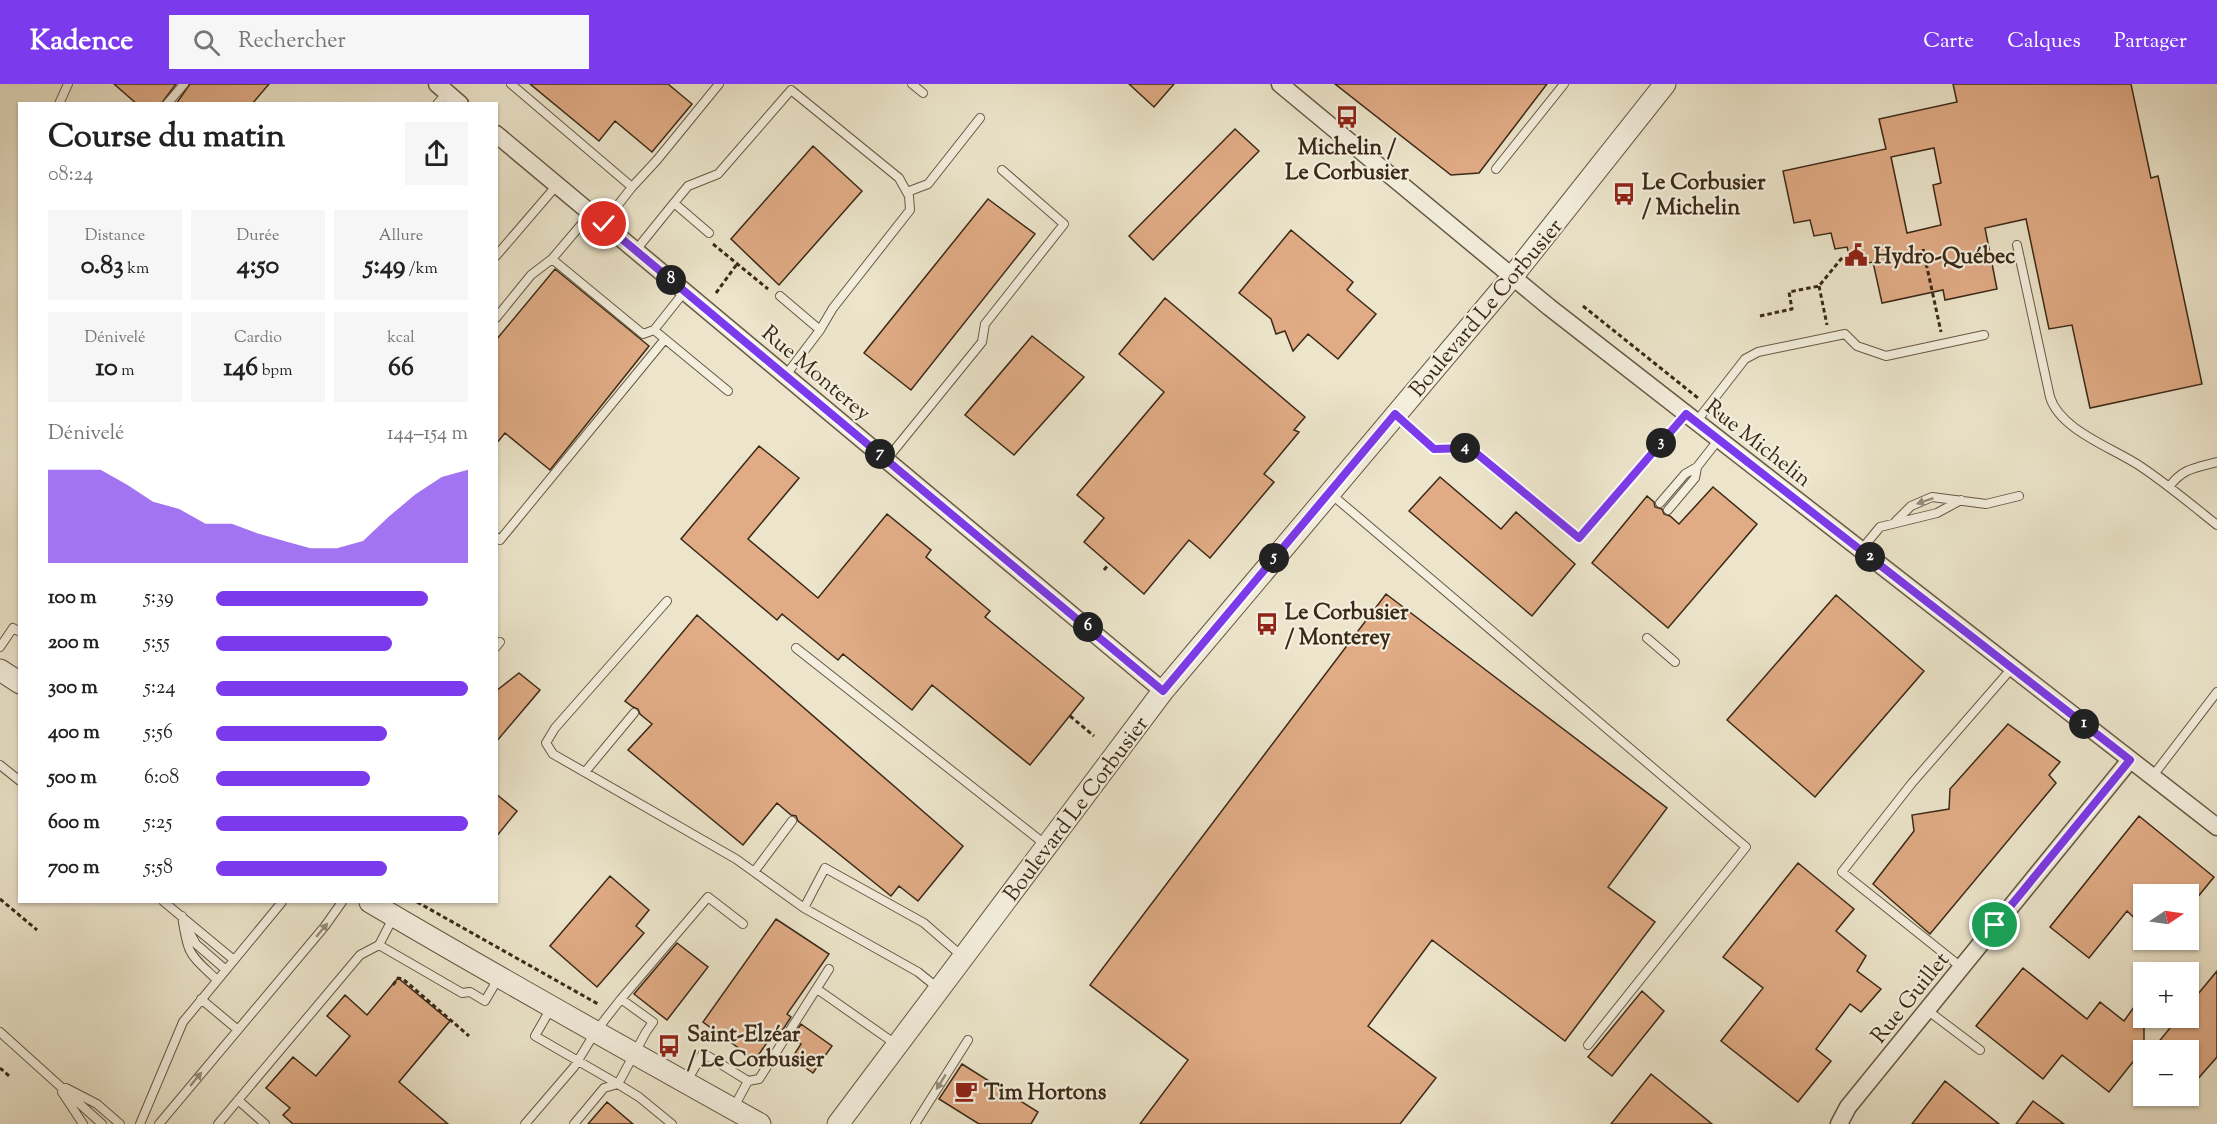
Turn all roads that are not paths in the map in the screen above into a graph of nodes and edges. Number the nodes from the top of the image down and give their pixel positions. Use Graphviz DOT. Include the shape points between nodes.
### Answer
graph roads {
  1 [pos="68,84"];
  2 [pos="184,84"];
  3 [pos="511,84"];
  4 [pos="719,84"];
  5 [pos="912,84"];
  6 [pos="1280,84"];
  7 [pos="1564,84"];
  8 [pos="1665,84"];
  9 [pos="440,93"];
  10 [pos="923,93"];
  11 [pos="60,102"];
  12 [pos="169,102"];
  13 [pos="456,102"];
  14 [pos="980,118"];
  15 [pos="498,136"];
  16 [pos="1496,169"];
  17 [pos="1002,170"];
  18 [pos="557,184"];
  19 [pos="632,187"];
  20 [pos="907,192"];
  21 [pos="674,203"];
  22 [pos="597,218"];
  23 [pos="708,233"];
  24 [pos="2017,245"];
  25 [pos="636,250"];
  26 [pos="498,254"];
  27 [pos="552,259"];
  28 [pos="1512,277"];
  29 [pos="685,291"];
  30 [pos="780,296"];
  31 [pos="498,316"];
  32 [pos="654,330"];
  33 [pos="820,330"];
  34 [pos="1984,335"];
  35 [pos="665,339"];
  36 [pos="786,375"];
  37 [pos="728,391"];
  38 [pos="1395,414"];
  39 [pos="1691,418"];
  40 [pos="1719,440"];
  41 [pos="887,459"];
  42 [pos="2217,462"];
  43 [pos="1697,467"];
  44 [pos="2169,487"];
  45 [pos="1329,492"];
  46 [pos="2019,496"];
  47 [pos="1961,499"];
  48 [pos="1660,503"];
  49 [pos="1668,510"];
  50 [pos="1895,522"];
  51 [pos="2217,525"];
  52 [pos="498,538"];
  53 [pos="1861,550"];
  54 [pos="667,601"];
  55 [pos="18,631"];
  56 [pos="1647,638"];
  57 [pos="0,647"];
  58 [pos="796,648"];
  59 [pos="1675,662"];
  60 [pos="2012,668"];
  61 [pos="0,670"];
  62 [pos="18,682"];
  63 [pos="1163,691"];
  64 [pos="2217,692"];
  65 [pos="634,713"];
  66 [pos="2130,760"];
  67 [pos="0,765"];
  68 [pos="585,772"];
  69 [pos="2152,777"];
  70 [pos="18,779"];
  71 [pos="792,821"];
  72 [pos="2217,827"];
  73 [pos="1046,845"];
  74 [pos="754,872"];
  75 [pos="165,903"];
  76 [pos="281,903"];
  77 [pos="341,903"];
  78 [pos="372,903"];
  79 [pos="804,908"];
  80 [pos="182,916"];
  81 [pos="395,916"];
  82 [pos="743,924"];
  83 [pos="379,945"];
  84 [pos="963,957"];
  85 [pos="234,960"];
  86 [pos="1961,967"];
  87 [pos="830,969"];
  88 [pos="226,970"];
  89 [pos="499,977"];
  90 [pos="217,980"];
  91 [pos="817,988"];
  92 [pos="939,989"];
  93 [pos="201,999"];
  94 [pos="621,999"];
  95 [pos="552,1006"];
  96 [pos="1927,1010"];
  97 [pos="238,1030"];
  98 [pos="596,1031"];
  99 [pos="0,1032"];
  100 [pos="968,1040"];
  101 [pos="897,1045"];
  102 [pos="1588,1045"];
  103 [pos="1980,1050"];
  104 [pos="635,1052"];
  105 [pos="578,1061"];
  106 [pos="687,1081"];
  107 [pos="748,1081"];
  108 [pos="56,1082"];
  109 [pos="618,1084"];
  110 [pos="238,1100"];
  111 [pos="734,1108"];
  112 [pos="83,1124"];
  113 [pos="102,1124"];
  114 [pos="120,1124"];
  115 [pos="140,1124"];
  116 [pos="159,1124"];
  117 [pos="218,1124"];
  118 [pos="265,1124"];
  119 [pos="525,1124"];
  120 [pos="573,1124"];
  121 [pos="672,1124"];
  122 [pos="760,1124"];
  123 [pos="838,1124"];
  124 [pos="915,1124"];
  125 [pos="1839,1124"];
  1 -- 11 [label="lane"];
  2 -- 12 [label="lane"];
  3 -- 19 [label="lane"];
  4 -- 19 [label="lane"];
  5 -- 10 [label="lane"];
  6 -- 28 [label="street, Rue Michelin"];
  7 -- 16 [label="lane"];
  8 -- 28 [label="street, Boulevard Le Corbusier"];
  9 -- 13 [label="street"];
  14 -- 20 [label="lane" via="928,184"];
  15 -- 18 [label="street, Rue Monterey"];
  17 -- 41 [label="lane" via="1064,224 985,324 982,342"];
  18 -- 22 [label="street, Rue Monterey"];
  18 -- 26 [label="lane"];
  19 -- 22 [label="lane"];
  20 -- 21 [label="lane" via="899,178 790,90 718,174 688,186"];
  20 -- 33 [label="lane" via="910,210"];
  21 -- 23 [label="lane"];
  21 -- 25 [label="lane"];
  22 -- 25 [label="street, Rue Monterey"];
  22 -- 27 [label="lane"];
  24 -- 44 [label="lane" via="2054,407 2091,438"];
  25 -- 29 [label="street, Rue Monterey"];
  27 -- 31 [label="lane" via="531,275"];
  27 -- 32 [label="lane" via="643,334"];
  28 -- 38 [label="street, Boulevard Le Corbusier"];
  28 -- 39 [label="street, Rue Michelin"];
  29 -- 32 [label="lane"];
  29 -- 36 [label="street, Rue Monterey"];
  30 -- 33 [label="lane"];
  32 -- 35 [label="lane"];
  33 -- 36 [label="lane"];
  34 -- 39 [label="lane" via="1886,356 1857,346 1845,333 1758,352 1746,359 1708,406"];
  35 -- 37 [label="lane"];
  35 -- 52 [label="lane"];
  36 -- 41 [label="street, Rue Monterey"];
  38 -- 39 [label="lane" via="1434,449 1470,448 1579,538"];
  38 -- 45 [label="street, Boulevard Le Corbusier"];
  39 -- 40 [label="street, Rue Michelin"];
  40 -- 43 [label="lane"];
  40 -- 53 [label="street, Rue Michelin"];
  41 -- 63 [label="street, Rue Monterey"];
  42 -- 44 [label="lane" via="2185,471"];
  43 -- 48 [label="lane" via="1685,474"];
  43 -- 49 [label="lane" via="1695,478"];
  44 -- 51 [label="lane"];
  45 -- 63 [label="street, Boulevard Le Corbusier"];
  45 -- 102 [label="lane" via="1746,847"];
  46 -- 47 [label="lane" via="1986,504"];
  47 -- 50 [label="lane" via="1937,513"];
  47 -- 50 [label="lane, one-way" via="1932,497 1911,506"];
  50 -- 53 [label="lane" via="1876,530"];
  53 -- 60 [label="street, Rue Michelin"];
  54 -- 68 [label="lane" via="549,736 546,743 552,754"];
  55 -- 57 [label="lane" via="13,628"];
  56 -- 59 [label="lane"];
  58 -- 73 [label="lane"];
  60 -- 66 [label="street, Rue Michelin"];
  60 -- 86 [label="lane" via="1912,783 1842,872"];
  61 -- 62 [label="street"];
  63 -- 73 [label="street, Boulevard Le Corbusier"];
  64 -- 69 [label="lane"];
  65 -- 68 [label="lane"];
  66 -- 69 [label="street, Rue Michelin"];
  66 -- 86 [label="street, Rue Guillet"];
  67 -- 70 [label="lane"];
  68 -- 74 [label="lane"];
  69 -- 72 [label="street, Rue Michelin"];
  71 -- 74 [label="lane"];
  73 -- 84 [label="street, Boulevard Le Corbusier"];
  74 -- 79 [label="lane"];
  75 -- 80 [label="lane"];
  76 -- 85 [label="lane"];
  97 -- 77 [label="lane, one-way"];
  78 -- 81 [label="street"];
  79 -- 84 [label="lane" via="825,867 924,923"];
  79 -- 92 [label="lane" via="918,972"];
  80 -- 85 [label="lane"];
  80 -- 88 [label="lane" via="196,944"];
  80 -- 90 [label="lane" via="190,955"];
  81 -- 83 [label="lane"];
  81 -- 89 [label="street"];
  82 -- 94 [label="lane" via="708,897"];
  83 -- 89 [label="lane" via="462,993 470,992 485,1001"];
  83 -- 110 [label="lane" via="360,955"];
  84 -- 92 [label="street, Boulevard Le Corbusier"];
  85 -- 88 [label="lane"];
  86 -- 96 [label="street, Rue Guillet"];
  87 -- 91 [label="lane"];
  88 -- 90 [label="lane"];
  89 -- 95 [label="street"];
  90 -- 93 [label="lane"];
  91 -- 101 [label="lane"];
  91 -- 107 [label="lane" via="759,1079"];
  92 -- 101 [label="street, Boulevard Le Corbusier"];
  93 -- 97 [label="lane"];
  93 -- 115 [label="lane" via="183,1022"];
  94 -- 98 [label="lane"];
  94 -- 104 [label="lane" via="653,1022"];
  95 -- 98 [label="street"];
  95 -- 105 [label="lane" via="535,1036"];
  96 -- 103 [label="lane"];
  96 -- 125 [label="street, Rue Guillet" via="1848,1107"];
  116 -- 97 [label="lane, one-way"];
  98 -- 104 [label="street"];
  98 -- 105 [label="lane"];
  99 -- 108 [label="lane"];
  100 -- 124 [label="lane, one-way"];
  101 -- 123 [label="street, Boulevard Le Corbusier"];
  104 -- 106 [label="street"];
  104 -- 109 [label="lane"];
  105 -- 109 [label="lane"];
  105 -- 119 [label="lane"];
  106 -- 107 [label="lane" via="703,1053"];
  106 -- 111 [label="street"];
  107 -- 111 [label="lane"];
  108 -- 112 [label="lane"];
  108 -- 113 [label="lane"];
  108 -- 114 [label="lane" via="97,1104"];
  109 -- 120 [label="lane" via="604,1088"];
  109 -- 121 [label="lane"];
  110 -- 117 [label="lane"];
  110 -- 118 [label="lane"];
  111 -- 122 [label="street"];
}
